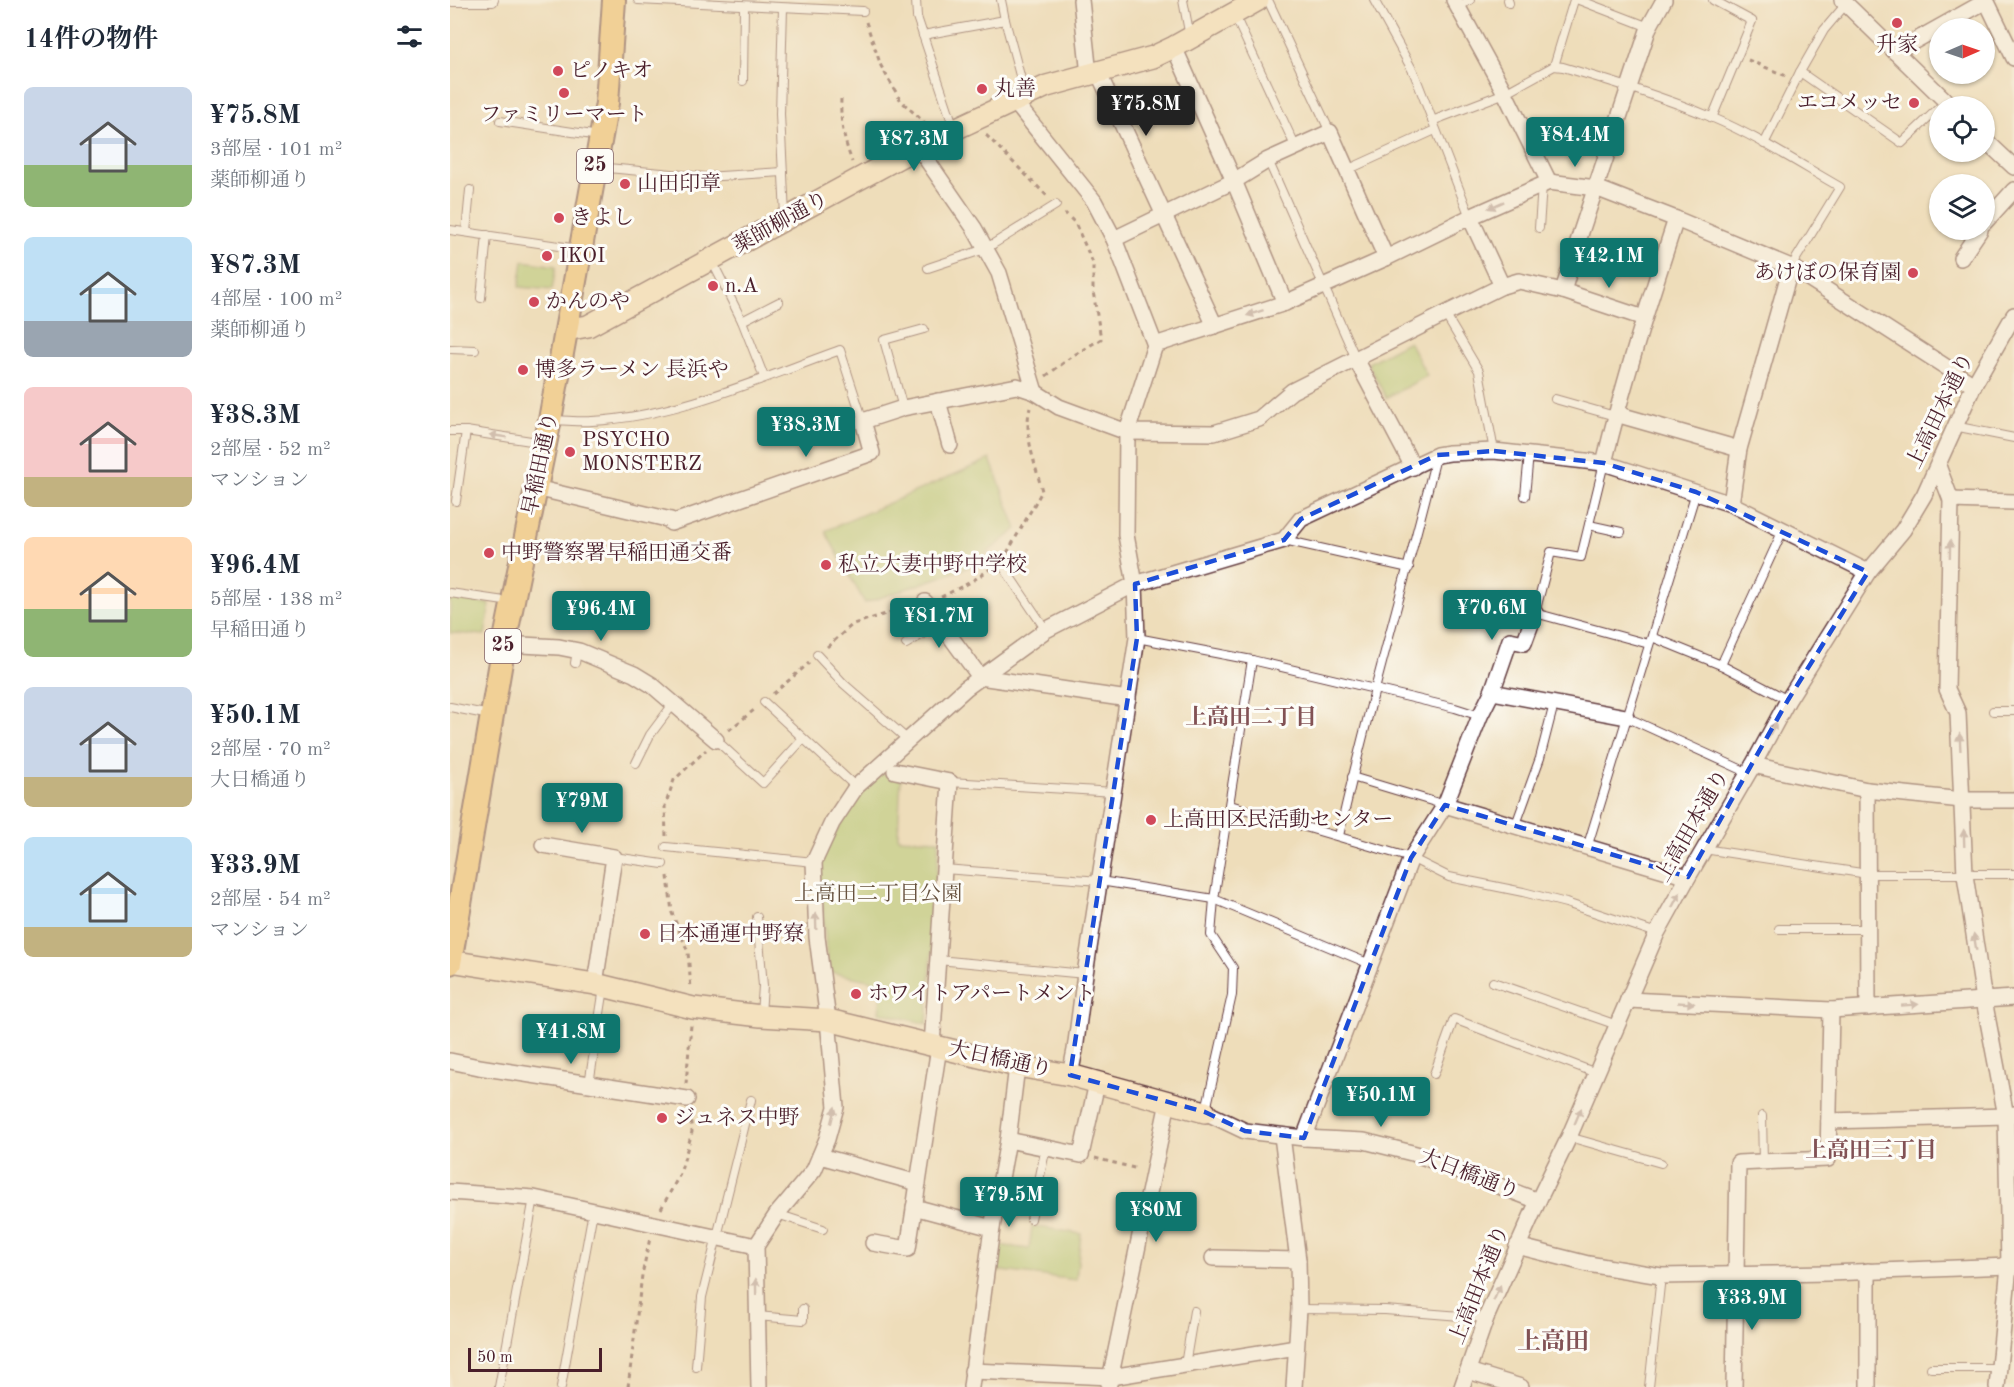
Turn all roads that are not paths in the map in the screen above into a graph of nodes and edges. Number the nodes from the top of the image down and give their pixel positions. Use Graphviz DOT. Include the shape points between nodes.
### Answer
graph roads {
  1 [pos="494,0"];
  2 [pos="614,0"];
  3 [pos="638,0"];
  4 [pos="916,0"];
  5 [pos="1001,0"];
  6 [pos="1081,0"];
  7 [pos="1183,0"];
  8 [pos="1258,0"];
  9 [pos="1268,0"];
  10 [pos="1374,0"];
  11 [pos="1574,0"];
  12 [pos="1579,0"];
  13 [pos="1664,0"];
  14 [pos="1713,0"];
  15 [pos="1986,1"];
  16 [pos="450,2"];
  17 [pos="1461,2"];
  18 [pos="1844,2"];
  19 [pos="744,6"];
  20 [pos="783,8"];
  21 [pos="863,11"];
  22 [pos="1234,14"];
  23 [pos="1005,20"];
  24 [pos="1649,27"];
  25 [pos="923,35"];
  26 [pos="1183,43"];
  27 [pos="2012,50"];
  28 [pos="1895,52"];
  29 [pos="1554,66"];
  30 [pos="1800,72"];
  31 [pos="1094,73"];
  32 [pos="743,81"];
  33 [pos="1630,88"];
  34 [pos="1505,93"];
  35 [pos="1936,96"];
  36 [pos="1020,98"];
  37 [pos="1712,118"];
  38 [pos="1929,119"];
  39 [pos="500,121"];
  40 [pos="1432,121"];
  41 [pos="955,129"];
  42 [pos="1435,130"];
  43 [pos="1330,132"];
  44 [pos="601,136"];
  45 [pos="1527,137"];
  46 [pos="1611,143"];
  47 [pos="1764,144"];
  48 [pos="918,147"];
  49 [pos="1296,148"];
  50 [pos="1995,149"];
  51 [pos="1268,160"];
  52 [pos="595,166"];
  53 [pos="2014,167"];
  54 [pos="1347,170"];
  55 [pos="783,172"];
  56 [pos="1234,181"];
  57 [pos="1546,183"];
  58 [pos="1596,188"];
  59 [pos="470,190"];
  60 [pos="2014,190"];
  61 [pos="1056,205"];
  62 [pos="1995,211"];
  63 [pos="1164,215"];
  64 [pos="1470,217"];
  65 [pos="1676,219"];
  66 [pos="785,221"];
  67 [pos="1539,228"];
  68 [pos="450,230"];
  69 [pos="466,232"];
  70 [pos="487,235"];
  71 [pos="1114,239"];
  72 [pos="1973,240"];
  73 [pos="580,249"];
  74 [pos="985,249"];
  75 [pos="1386,258"];
  76 [pos="1961,258"];
  77 [pos="712,260"];
  78 [pos="1791,267"];
  79 [pos="928,268"];
  80 [pos="1502,286"];
  81 [pos="1322,287"];
  82 [pos="1563,291"];
  83 [pos="481,298"];
  84 [pos="779,302"];
  85 [pos="1285,303"];
  86 [pos="1445,314"];
  87 [pos="2014,315"];
  88 [pos="1644,318"];
  89 [pos="742,321"];
  90 [pos="1215,326"];
  91 [pos="924,329"];
  92 [pos="566,330"];
  93 [pos="1155,345"];
  94 [pos="450,349"];
  95 [pos="475,350"];
  96 [pos="1356,359"];
  97 [pos="764,377"];
  98 [pos="1974,385"];
  99 [pos="1035,392"];
  100 [pos="1555,399"];
  101 [pos="938,401"];
  102 [pos="903,408"];
  103 [pos="1615,415"];
  104 [pos="550,420"];
  105 [pos="863,421"];
  106 [pos="1954,426"];
  107 [pos="450,431"];
  108 [pos="466,431"];
  109 [pos="1127,432"];
  110 [pos="2014,438"];
  111 [pos="545,443"];
  112 [pos="950,445"];
  113 [pos="1739,449"];
  114 [pos="1494,451"];
  115 [pos="1529,454"];
  116 [pos="1437,455"];
  117 [pos="1604,463"];
  118 [pos="1938,466"];
  119 [pos="1413,467"];
  120 [pos="536,488"];
  121 [pos="1696,492"];
  122 [pos="1525,496"];
  123 [pos="1951,500"];
  124 [pos="456,501"];
  125 [pos="2014,502"];
  126 [pos="1731,504"];
  127 [pos="1588,525"];
  128 [pos="1784,530"];
  129 [pos="1621,532"];
  130 [pos="1284,540"];
  131 [pos="1000,562"];
  132 [pos="1408,568"];
  133 [pos="1868,572"];
  134 [pos="1135,584"];
  135 [pos="450,593"];
  136 [pos="512,602"];
  137 [pos="925,602"];
  138 [pos="1535,613"];
  139 [pos="941,623"];
  140 [pos="1046,630"];
  141 [pos="1137,638"];
  142 [pos="1650,641"];
  143 [pos="504,644"];
  144 [pos="906,644"];
  145 [pos="817,655"];
  146 [pos="1252,660"];
  147 [pos="1721,665"];
  148 [pos="980,677"];
  149 [pos="1374,690"];
  150 [pos="1492,692"];
  151 [pos="1128,699"];
  152 [pos="1788,700"];
  153 [pos="764,702"];
  154 [pos="674,703"];
  155 [pos="1554,704"];
  156 [pos="450,708"];
  157 [pos="1993,711"];
  158 [pos="2014,711"];
  159 [pos="492,715"];
  160 [pos="1480,716"];
  161 [pos="1626,717"];
  162 [pos="803,739"];
  163 [pos="716,740"];
  164 [pos="908,740"];
  165 [pos="636,763"];
  166 [pos="1751,769"];
  167 [pos="895,771"];
  168 [pos="1352,777"];
  169 [pos="950,782"];
  170 [pos="856,787"];
  171 [pos="1867,790"];
  172 [pos="1114,792"];
  173 [pos="1962,800"];
  174 [pos="2014,800"];
  175 [pos="1230,805"];
  176 [pos="1445,805"];
  177 [pos="1515,826"];
  178 [pos="1339,836"];
  179 [pos="543,844"];
  180 [pos="666,848"];
  181 [pos="1587,848"];
  182 [pos="1704,849"];
  183 [pos="614,856"];
  184 [pos="1411,858"];
  185 [pos="814,862"];
  186 [pos="663,864"];
  187 [pos="944,869"];
  188 [pos="1868,874"];
  189 [pos="2014,874"];
  190 [pos="1965,875"];
  191 [pos="1688,878"];
  192 [pos="1100,881"];
  193 [pos="1214,899"];
  194 [pos="757,917"];
  195 [pos="1779,929"];
  196 [pos="1868,929"];
  197 [pos="1657,933"];
  198 [pos="938,960"];
  199 [pos="450,962"];
  200 [pos="1370,964"];
  201 [pos="1085,974"];
  202 [pos="1493,982"];
  203 [pos="600,986"];
  204 [pos="2014,998"];
  205 [pos="1628,1000"];
  206 [pos="1984,1000"];
  207 [pos="1869,1008"];
  208 [pos="1831,1010"];
  209 [pos="761,1016"];
  210 [pos="828,1020"];
  211 [pos="1617,1025"];
  212 [pos="935,1046"];
  213 [pos="450,1061"];
  214 [pos="1017,1066"];
  215 [pos="1596,1073"];
  216 [pos="1434,1074"];
  217 [pos="1070,1075"];
  218 [pos="1097,1083"];
  219 [pos="589,1084"];
  220 [pos="687,1099"];
  221 [pos="751,1100"];
  222 [pos="1168,1102"];
  223 [pos="1205,1112"];
  224 [pos="2010,1115"];
  225 [pos="1762,1116"];
  226 [pos="1829,1121"];
  227 [pos="1282,1136"];
  228 [pos="1569,1137"];
  229 [pos="1304,1138"];
  230 [pos="1008,1140"];
  231 [pos="1046,1147"];
  232 [pos="820,1156"];
  233 [pos="1762,1162"];
  234 [pos="1661,1163"];
  235 [pos="918,1183"];
  236 [pos="450,1192"];
  237 [pos="534,1198"];
  238 [pos="1538,1202"];
  239 [pos="914,1208"];
  240 [pos="593,1211"];
  241 [pos="777,1214"];
  242 [pos="1031,1219"];
  243 [pos="992,1228"];
  244 [pos="823,1229"];
  245 [pos="715,1238"];
  246 [pos="873,1243"];
  247 [pos="756,1246"];
  248 [pos="1517,1246"];
  249 [pos="1213,1258"];
  250 [pos="1299,1260"];
  251 [pos="2009,1266"];
  252 [pos="1868,1271"];
  253 [pos="1737,1275"];
  254 [pos="1661,1276"];
  255 [pos="1299,1309"];
  256 [pos="803,1310"];
  257 [pos="1194,1311"];
  258 [pos="757,1316"];
  259 [pos="1486,1318"];
  260 [pos="2008,1346"];
  261 [pos="1296,1347"];
  262 [pos="1185,1365"];
  263 [pos="696,1367"];
  264 [pos="1931,1368"];
  265 [pos="2000,1368"];
  266 [pos="972,1371"];
  267 [pos="1467,1371"];
  268 [pos="1110,1382"];
  269 [pos="499,1387"];
  270 [pos="561,1387"];
  271 [pos="759,1387"];
  272 [pos="971,1387"];
  273 [pos="1294,1387"];
  274 [pos="1462,1387"];
  275 [pos="1521,1387"];
  276 [pos="1649,1387"];
  277 [pos="1734,1387"];
  278 [pos="1868,1387"];
  279 [pos="1997,1387"];
  1 -- 16 [label="lane"];
  2 -- 44 [label="main road, 早稲田通り / 25"];
  3 -- 19 [label="lane"];
  4 -- 25 [label="lane" via="916,17"];
  5 -- 23 [label="lane"];
  6 -- 31 [label="street"];
  7 -- 26 [label="lane"];
  8 -- 22 [label="street, 薬師柳通り"];
  9 -- 43 [label="lane"];
  10 -- 40 [label="lane" via="1414,72"];
  11 -- 29 [label="lane"];
  12 -- 24 [label="lane"];
  13 -- 24 [label="street"];
  14 -- 37 [label="lane" via="1752,21"];
  15 -- 27 [label="street"];
  15 -- 28 [label="street"];
  17 -- 34 [label="street"];
  18 -- 28 [label="street"];
  18 -- 30 [label="lane"];
  19 -- 20 [label="lane"];
  19 -- 32 [label="lane"];
  20 -- 21 [label="lane"];
  20 -- 55 [label="lane"];
  22 -- 26 [label="street, 薬師柳通り"];
  22 -- 49 [label="lane"];
  23 -- 25 [label="lane"];
  23 -- 36 [label="lane"];
  24 -- 33 [label="street"];
  25 -- 41 [label="lane"];
  26 -- 31 [label="street, 薬師柳通り" via="1153,57"];
  26 -- 56 [label="street"];
  28 -- 35 [label="street"];
  29 -- 33 [label="lane"];
  29 -- 34 [label="lane"];
  30 -- 38 [label="lane" via="1902,143"];
  30 -- 47 [label="lane"];
  31 -- 36 [label="street, 薬師柳通り"];
  31 -- 63 [label="street"];
  33 -- 37 [label="lane"];
  33 -- 46 [label="street"];
  34 -- 40 [label="lane"];
  34 -- 45 [label="street"];
  36 -- 41 [label="street, 薬師柳通り"];
  36 -- 71 [label="street" via="1094,201"];
  37 -- 47 [label="lane"];
  39 -- 44 [label="lane"];
  40 -- 42 [label="lane"];
  41 -- 48 [label="street, 薬師柳通り"];
  42 -- 54 [label="lane"];
  42 -- 64 [label="lane"];
  43 -- 49 [label="street"];
  43 -- 54 [label="street"];
  44 -- 52 [label="main road, 早稲田通り / 25"];
  45 -- 46 [label="lane" via="1548,133"];
  45 -- 57 [label="street"];
  46 -- 58 [label="street"];
  47 -- 78 [label="lane" via="1840,188"];
  48 -- 66 [label="street, 薬師柳通り"];
  48 -- 74 [label="street"];
  49 -- 51 [label="street"];
  50 -- 53 [label="street"];
  51 -- 56 [label="street"];
  51 -- 81 [label="lane"];
  52 -- 55 [label="lane" via="705,177"];
  52 -- 73 [label="main road, 早稲田通り / 25"];
  54 -- 75 [label="street"];
  55 -- 66 [label="lane"];
  56 -- 63 [label="street"];
  56 -- 85 [label="street"];
  57 -- 58 [label="street"];
  57 -- 64 [label="street, one-way"];
  57 -- 67 [label="lane"];
  58 -- 65 [label="street"];
  58 -- 82 [label="street"];
  59 -- 69 [label="lane"];
  60 -- 62 [label="street"];
  61 -- 74 [label="lane"];
  63 -- 71 [label="street"];
  63 -- 90 [label="street"];
  64 -- 75 [label="street"];
  64 -- 80 [label="street"];
  65 -- 78 [label="street"];
  65 -- 88 [label="street"];
  66 -- 77 [label="street, 薬師柳通り"];
  68 -- 69 [label="lane"];
  69 -- 70 [label="lane"];
  70 -- 73 [label="lane"];
  70 -- 83 [label="lane"];
  71 -- 93 [label="street"];
  72 -- 76 [label="street"];
  73 -- 92 [label="main road, 早稲田通り / 25"];
  74 -- 79 [label="lane"];
  74 -- 99 [label="street" via="999,273"];
  75 -- 81 [label="street"];
  77 -- 89 [label="lane"];
  77 -- 92 [label="street, 薬師柳通り" via="588,326"];
  78 -- 98 [label="street"];
  78 -- 113 [label="street"];
  80 -- 82 [label="street" via="1519,280"];
  80 -- 86 [label="street"];
  81 -- 85 [label="street"];
  81 -- 96 [label="lane"];
  82 -- 88 [label="street"];
  84 -- 89 [label="lane"];
  85 -- 90 [label="street, one-way"];
  86 -- 96 [label="street"];
  86 -- 114 [label="lane" via="1479,371"];
  87 -- 98 [label="street, 上高田本通り"];
  88 -- 103 [label="street"];
  89 -- 97 [label="lane"];
  90 -- 93 [label="street"];
  91 -- 102 [label="lane" via="884,340"];
  92 -- 104 [label="main road, 早稲田通り / 25"];
  93 -- 109 [label="street"];
  94 -- 95 [label="lane"];
  96 -- 109 [label="street" via="1292,391 1259,419 1214,433"];
  96 -- 119 [label="street"];
  97 -- 104 [label="lane" via="674,408 631,417 591,422"];
  97 -- 105 [label="lane" via="840,351"];
  98 -- 106 [label="street, 上高田本通り"];
  99 -- 101 [label="street" via="1017,386"];
  99 -- 109 [label="street" via="1059,407"];
  100 -- 103 [label="lane"];
  101 -- 102 [label="street"];
  101 -- 112 [label="street"];
  102 -- 105 [label="street"];
  103 -- 113 [label="street"];
  103 -- 117 [label="street"];
  104 -- 111 [label="main road, 早稲田通り / 25"];
  105 -- 120 [label="street" via="872,453 670,523 671,520"];
  106 -- 110 [label="lane"];
  106 -- 118 [label="street, 上高田本通り"];
  107 -- 108 [label="lane"];
  111 -- 108 [label="lane, one-way"];
  108 -- 124 [label="lane"];
  109 -- 134 [label="street" via="1126,535"];
  111 -- 120 [label="main road, 早稲田通り / 25"];
  113 -- 126 [label="street"];
  114 -- 115 [label="street"];
  114 -- 116 [label="street"];
  115 -- 117 [label="street"];
  115 -- 122 [label="lane"];
  116 -- 119 [label="street"];
  116 -- 132 [label="lane"];
  117 -- 121 [label="street"];
  117 -- 127 [label="lane"];
  118 -- 123 [label="street"];
  118 -- 133 [label="street, 上高田本通り" via="1904,530"];
  119 -- 130 [label="street" via="1301,519"];
  120 -- 136 [label="main road, 早稲田通り / 25"];
  121 -- 126 [label="street"];
  121 -- 142 [label="lane"];
  123 -- 125 [label="street"];
  173 -- 123 [label="street, one-way" via="1958,713 1947,689"];
  126 -- 128 [label="street"];
  127 -- 129 [label="lane"];
  127 -- 138 [label="lane" via="1581,557 1551,552"];
  128 -- 133 [label="street"];
  128 -- 147 [label="lane"];
  130 -- 132 [label="lane"];
  130 -- 134 [label="street"];
  131 -- 140 [label="lane"];
  132 -- 149 [label="lane"];
  133 -- 152 [label="street, 上高田本通り"];
  134 -- 140 [label="street"];
  134 -- 141 [label="street"];
  135 -- 136 [label="lane"];
  136 -- 143 [label="main road, 早稲田通り / 25"];
  137 -- 139 [label="street"];
  138 -- 142 [label="lane"];
  138 -- 150 [label="street" via="1524,643 1510,640"];
  139 -- 144 [label="lane"];
  139 -- 148 [label="street"];
  140 -- 148 [label="street"];
  141 -- 146 [label="lane"];
  141 -- 151 [label="street"];
  142 -- 147 [label="lane"];
  142 -- 161 [label="lane"];
  143 -- 154 [label="street" via="559,647 576,657 634,674"];
  143 -- 159 [label="main road, 早稲田通り / 25"];
  145 -- 164 [label="lane"];
  146 -- 149 [label="lane"];
  146 -- 175 [label="lane"];
  147 -- 152 [label="lane"];
  148 -- 151 [label="street"];
  148 -- 164 [label="street"];
  149 -- 160 [label="lane"];
  149 -- 168 [label="lane"];
  150 -- 155 [label="street"];
  150 -- 160 [label="street"];
  151 -- 172 [label="street"];
  166 -- 152 [label="street, 上高田本通り, one-way"];
  153 -- 162 [label="lane"];
  154 -- 163 [label="street"];
  154 -- 165 [label="lane" via="650,735"];
  155 -- 161 [label="street"];
  155 -- 177 [label="lane" via="1540,758"];
  156 -- 159 [label="lane"];
  157 -- 158 [label="lane"];
  159 -- 199 [label="main road, 早稲田通り / 25"];
  160 -- 176 [label="street"];
  161 -- 166 [label="lane"];
  161 -- 181 [label="lane"];
  162 -- 163 [label="lane" via="763,783"];
  162 -- 170 [label="lane"];
  164 -- 170 [label="street"];
  166 -- 171 [label="street"];
  166 -- 182 [label="street, 上高田本通り"];
  167 -- 169 [label="street"];
  168 -- 176 [label="lane"];
  168 -- 178 [label="lane"];
  169 -- 172 [label="lane"];
  169 -- 187 [label="street"];
  170 -- 185 [label="street" via="831,823"];
  171 -- 173 [label="street"];
  171 -- 188 [label="street"];
  172 -- 192 [label="street"];
  173 -- 174 [label="street"];
  190 -- 173 [label="street, one-way"];
  175 -- 178 [label="lane"];
  175 -- 193 [label="lane"];
  176 -- 177 [label="street"];
  176 -- 184 [label="street"];
  177 -- 181 [label="street"];
  178 -- 184 [label="lane"];
  179 -- 183 [label="street"];
  180 -- 185 [label="lane"];
  181 -- 191 [label="street"];
  182 -- 188 [label="lane"];
  182 -- 191 [label="street, 上高田本通り"];
  183 -- 186 [label="lane"];
  183 -- 203 [label="street"];
  184 -- 197 [label="lane" via="1449,877 1566,903"];
  184 -- 200 [label="street"];
  210 -- 185 [label="street, one-way" via="817,937"];
  187 -- 192 [label="lane"];
  187 -- 198 [label="street"];
  188 -- 190 [label="lane"];
  188 -- 196 [label="street"];
  189 -- 190 [label="lane"];
  206 -- 190 [label="street, one-way"];
  197 -- 191 [label="street, 上高田本通り, one-way"];
  192 -- 193 [label="lane"];
  192 -- 201 [label="street"];
  193 -- 200 [label="lane"];
  193 -- 223 [label="lane" via="1211,934 1233,968 1232,995"];
  194 -- 209 [label="lane" via="763,986"];
  195 -- 196 [label="lane"];
  196 -- 207 [label="street"];
  197 -- 205 [label="street, 上高田本通り"];
  198 -- 201 [label="lane"];
  198 -- 212 [label="street"];
  199 -- 203 [label="street, 大日橋通り"];
  200 -- 229 [label="street"];
  201 -- 217 [label="street"];
  202 -- 211 [label="lane"];
  203 -- 209 [label="street, 大日橋通り" via="693,1008"];
  203 -- 219 [label="lane"];
  204 -- 206 [label="street"];
  205 -- 208 [label="street, one-way"];
  205 -- 211 [label="street, 上高田本通り"];
  207 -- 206 [label="street, one-way"];
  206 -- 224 [label="street"];
  207 -- 208 [label="street"];
  208 -- 226 [label="street"];
  209 -- 210 [label="street, 大日橋通り"];
  210 -- 212 [label="street, 大日橋通り"];
  232 -- 210 [label="street, one-way" via="836,1107"];
  211 -- 215 [label="street, 上高田本通り"];
  212 -- 214 [label="street, 大日橋通り"];
  212 -- 235 [label="street"];
  213 -- 219 [label="street"];
  214 -- 217 [label="street, 大日橋通り"];
  214 -- 230 [label="street"];
  215 -- 216 [label="lane" via="1454,1019"];
  228 -- 215 [label="street, 上高田本通り, one-way"];
  217 -- 218 [label="street, 大日橋通り"];
  218 -- 222 [label="street, 大日橋通り"];
  218 -- 231 [label="street" via="1081,1155"];
  219 -- 220 [label="street"];
  221 -- 245 [label="lane"];
  222 -- 223 [label="street, 大日橋通り"];
  222 -- 268 [label="street"];
  223 -- 227 [label="street, 大日橋通り" via="1245,1131"];
  224 -- 226 [label="street"];
  224 -- 251 [label="street"];
  225 -- 233 [label="lane"];
  226 -- 233 [label="street" via="1828,1159"];
  227 -- 229 [label="street, 大日橋通り"];
  227 -- 250 [label="street"];
  228 -- 234 [label="lane"];
  228 -- 238 [label="street, 上高田本通り"];
  229 -- 238 [label="street, 大日橋通り" via="1364,1141 1416,1154"];
  230 -- 231 [label="street"];
  230 -- 243 [label="street"];
  231 -- 242 [label="lane"];
  232 -- 235 [label="street"];
  232 -- 241 [label="street" via="814,1170"];
  233 -- 253 [label="street" via="1738,1163"];
  235 -- 239 [label="street"];
  236 -- 237 [label="street"];
  237 -- 240 [label="street"];
  237 -- 269 [label="lane"];
  238 -- 248 [label="street, 上高田本通り"];
  239 -- 243 [label="street"];
  239 -- 246 [label="street" via="908,1249"];
  240 -- 245 [label="street"];
  240 -- 270 [label="lane"];
  241 -- 244 [label="lane"];
  241 -- 247 [label="street"];
  243 -- 266 [label="street"];
  245 -- 247 [label="street"];
  245 -- 263 [label="lane" via="702,1297"];
  258 -- 247 [label="street, one-way"];
  248 -- 254 [label="street" via="1588,1264"];
  259 -- 248 [label="street, 上高田本通り, one-way"];
  249 -- 250 [label="street"];
  250 -- 255 [label="street"];
  251 -- 252 [label="street"];
  251 -- 260 [label="street"];
  252 -- 253 [label="street"];
  252 -- 278 [label="street"];
  253 -- 254 [label="street"];
  253 -- 277 [label="street"];
  254 -- 276 [label="lane"];
  255 -- 259 [label="lane" via="1385,1310"];
  255 -- 261 [label="street"];
  256 -- 258 [label="lane" via="803,1320"];
  257 -- 262 [label="lane"];
  258 -- 271 [label="street"];
  259 -- 267 [label="street, 上高田本通り"];
  260 -- 265 [label="street"];
  261 -- 262 [label="street"];
  261 -- 273 [label="street"];
  262 -- 268 [label="street"];
  264 -- 265 [label="lane"];
  265 -- 279 [label="street"];
  266 -- 268 [label="street"];
  266 -- 272 [label="street"];
  267 -- 274 [label="street, 上高田本通り"];
  267 -- 275 [label="street"];
}
